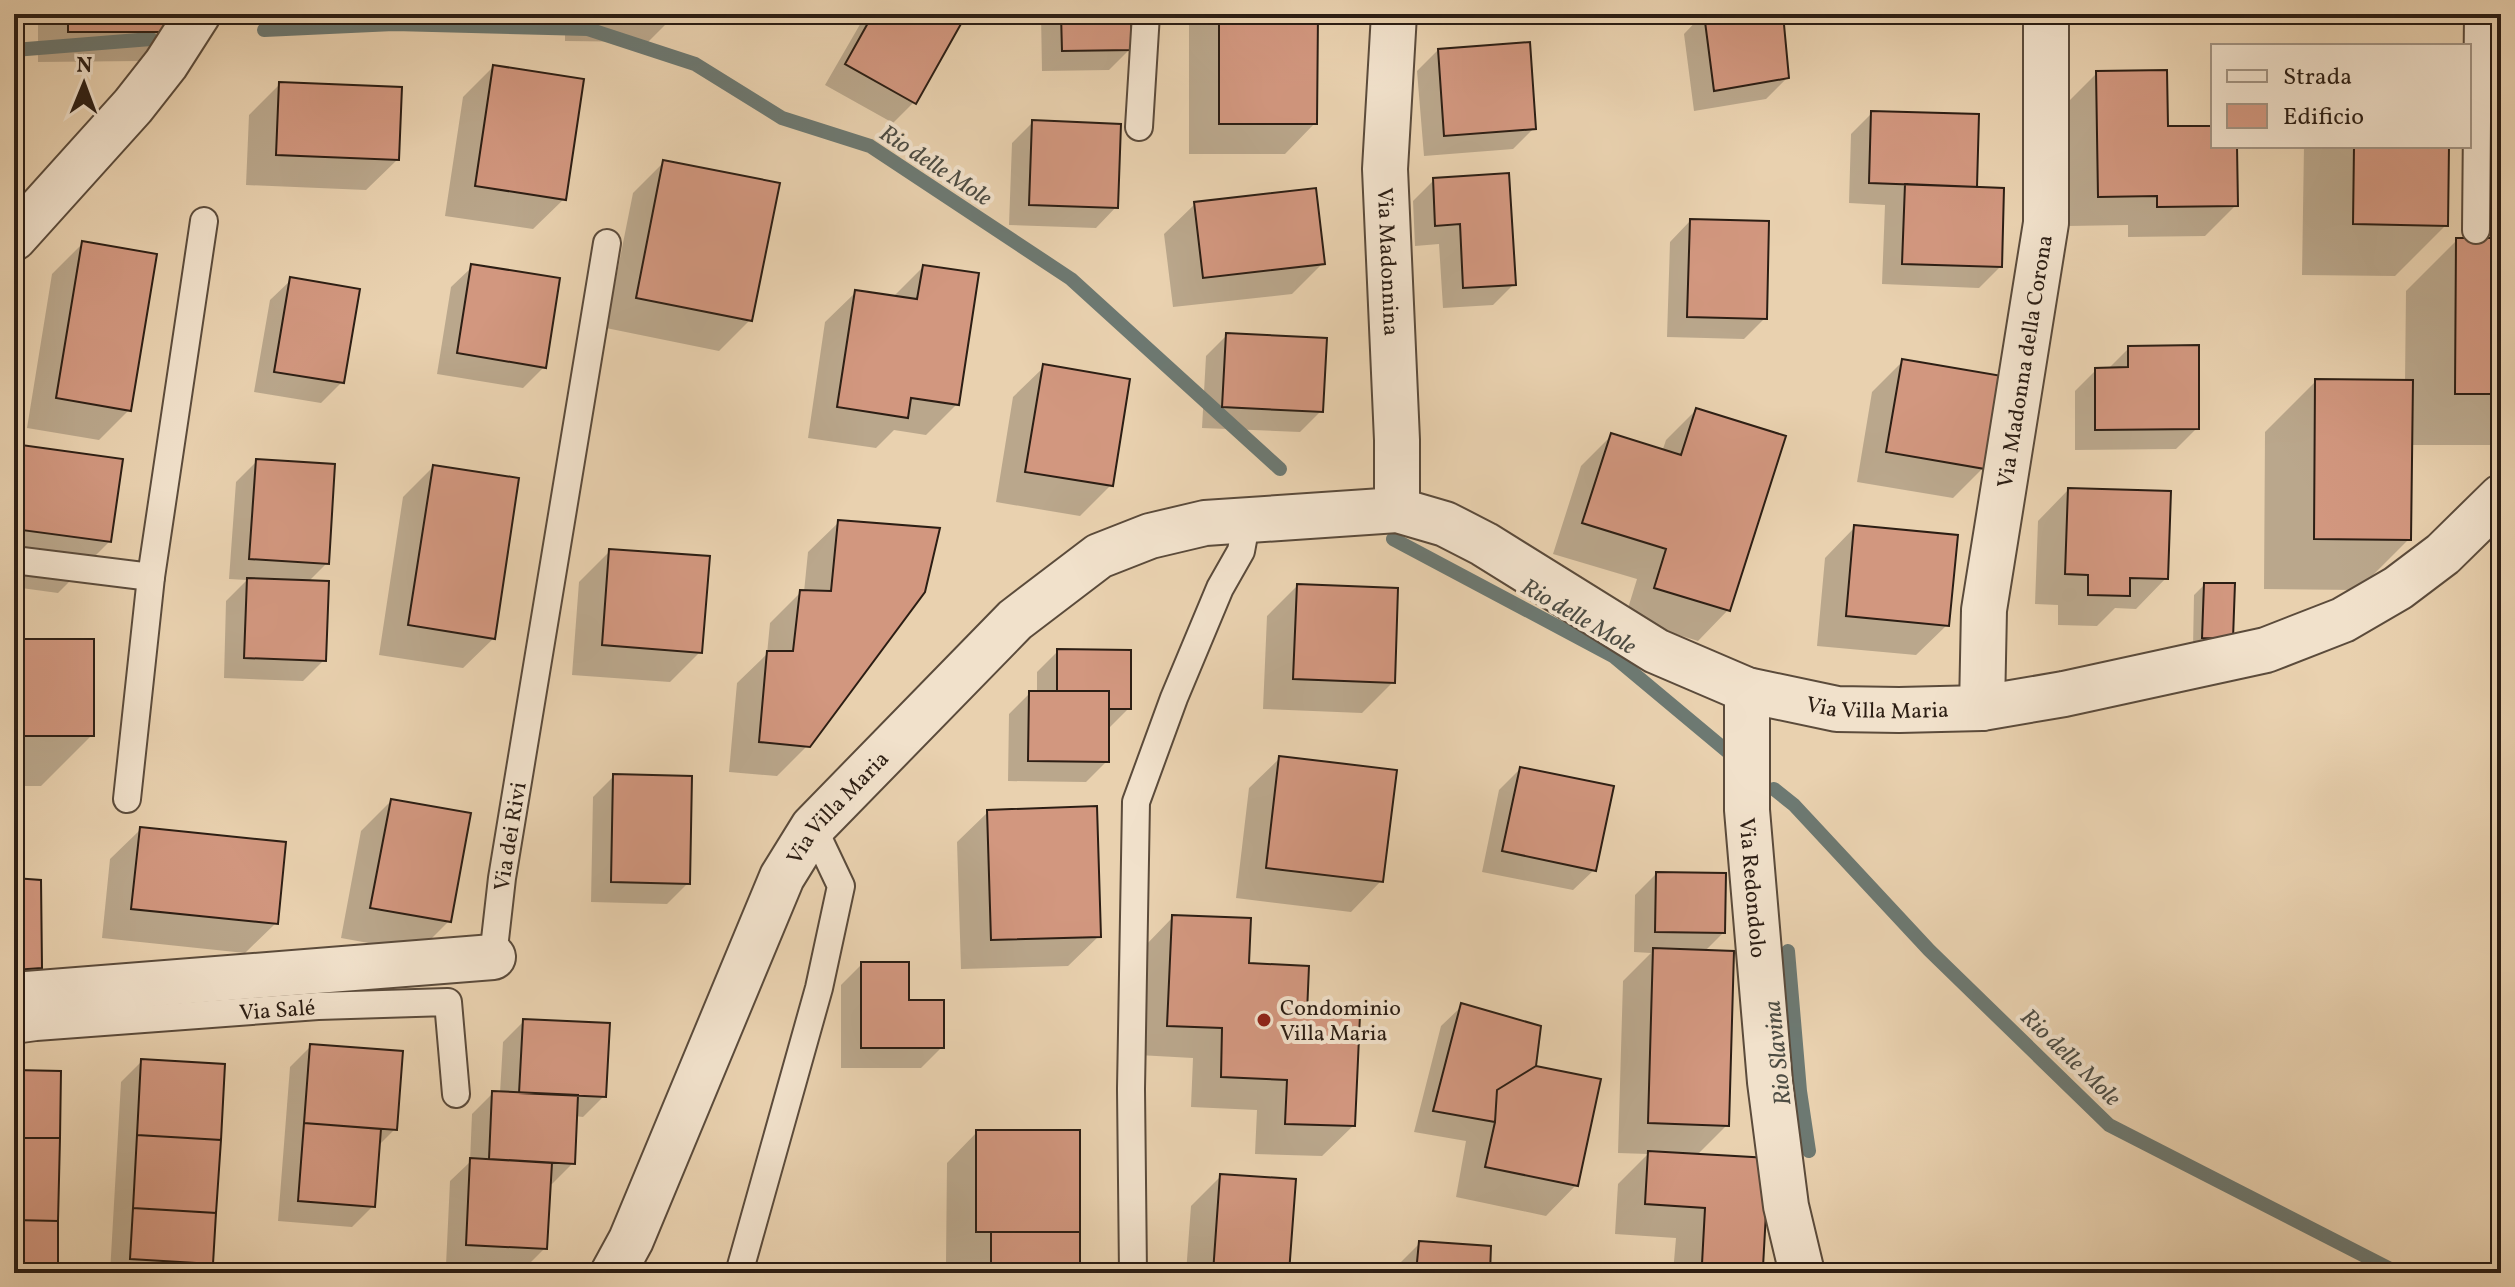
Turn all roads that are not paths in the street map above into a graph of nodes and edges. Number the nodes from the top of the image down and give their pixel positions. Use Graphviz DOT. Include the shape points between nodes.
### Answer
graph roads {
  1 [pos="198,14"];
  2 [pos="1146,14"];
  3 [pos="1394,14"];
  4 [pos="2046,14"];
  5 [pos="2478,14"];
  6 [pos="1139,127"];
  7 [pos="204,221"];
  8 [pos="2476,230"];
  9 [pos="14,238"];
  10 [pos="607,243"];
  11 [pos="2501,497"];
  12 [pos="1397,510"];
  13 [pos="1247,519"];
  14 [pos="14,560"];
  15 [pos="151,577"];
  16 [pos="1747,690"];
  17 [pos="1982,708"];
  18 [pos="127,799"];
  19 [pos="813,827"];
  20 [pos="493,957"];
  21 [pos="14,995"];
  22 [pos="14,1030"];
  23 [pos="456,1094"];
  24 [pos="613,1273"];
  25 [pos="739,1273"];
  26 [pos="1133,1273"];
  27 [pos="1802,1273"];
  1 -- 9 [label="street" via="133,106"];
  2 -- 6 [label="lane"];
  3 -- 12 [label="street, Via Madonnina" via="1385,169"];
  4 -- 17 [label="street, Via Madonna della Corona" via="2046,223 1984,610"];
  5 -- 8 [label="lane"];
  7 -- 15 [label="lane"];
  10 -- 20 [label="lane, Via dei Rivi"];
  11 -- 17 [label="street, Via Villa Maria" via="2443,554 2343,620 2266,650"];
  12 -- 13 [label="street, Via Villa Maria"];
  12 -- 16 [label="street, Via Villa Maria" via="1445,524 1484,544 1656,651"];
  13 -- 19 [label="street, Via Villa Maria" via="1150,536 1099,556 1015,620"];
  13 -- 26 [label="lane" via="1241,551 1220,588 1136,802"];
  14 -- 15 [label="lane"];
  15 -- 18 [label="lane"];
  16 -- 17 [label="street, Via Villa Maria" via="1837,709"];
  16 -- 27 [label="street, Via Redondolo" via="1747,810 1770,1082 1786,1206"];
  19 -- 24 [label="street, Via Villa Maria" via="782,877"];
  19 -- 25 [label="lane" via="841,886 819,988"];
  20 -- 21 [label="street, Via dei Rivi"];
  22 -- 23 [label="lane, Via Salé" via="318,1006 448,1002"];
}
